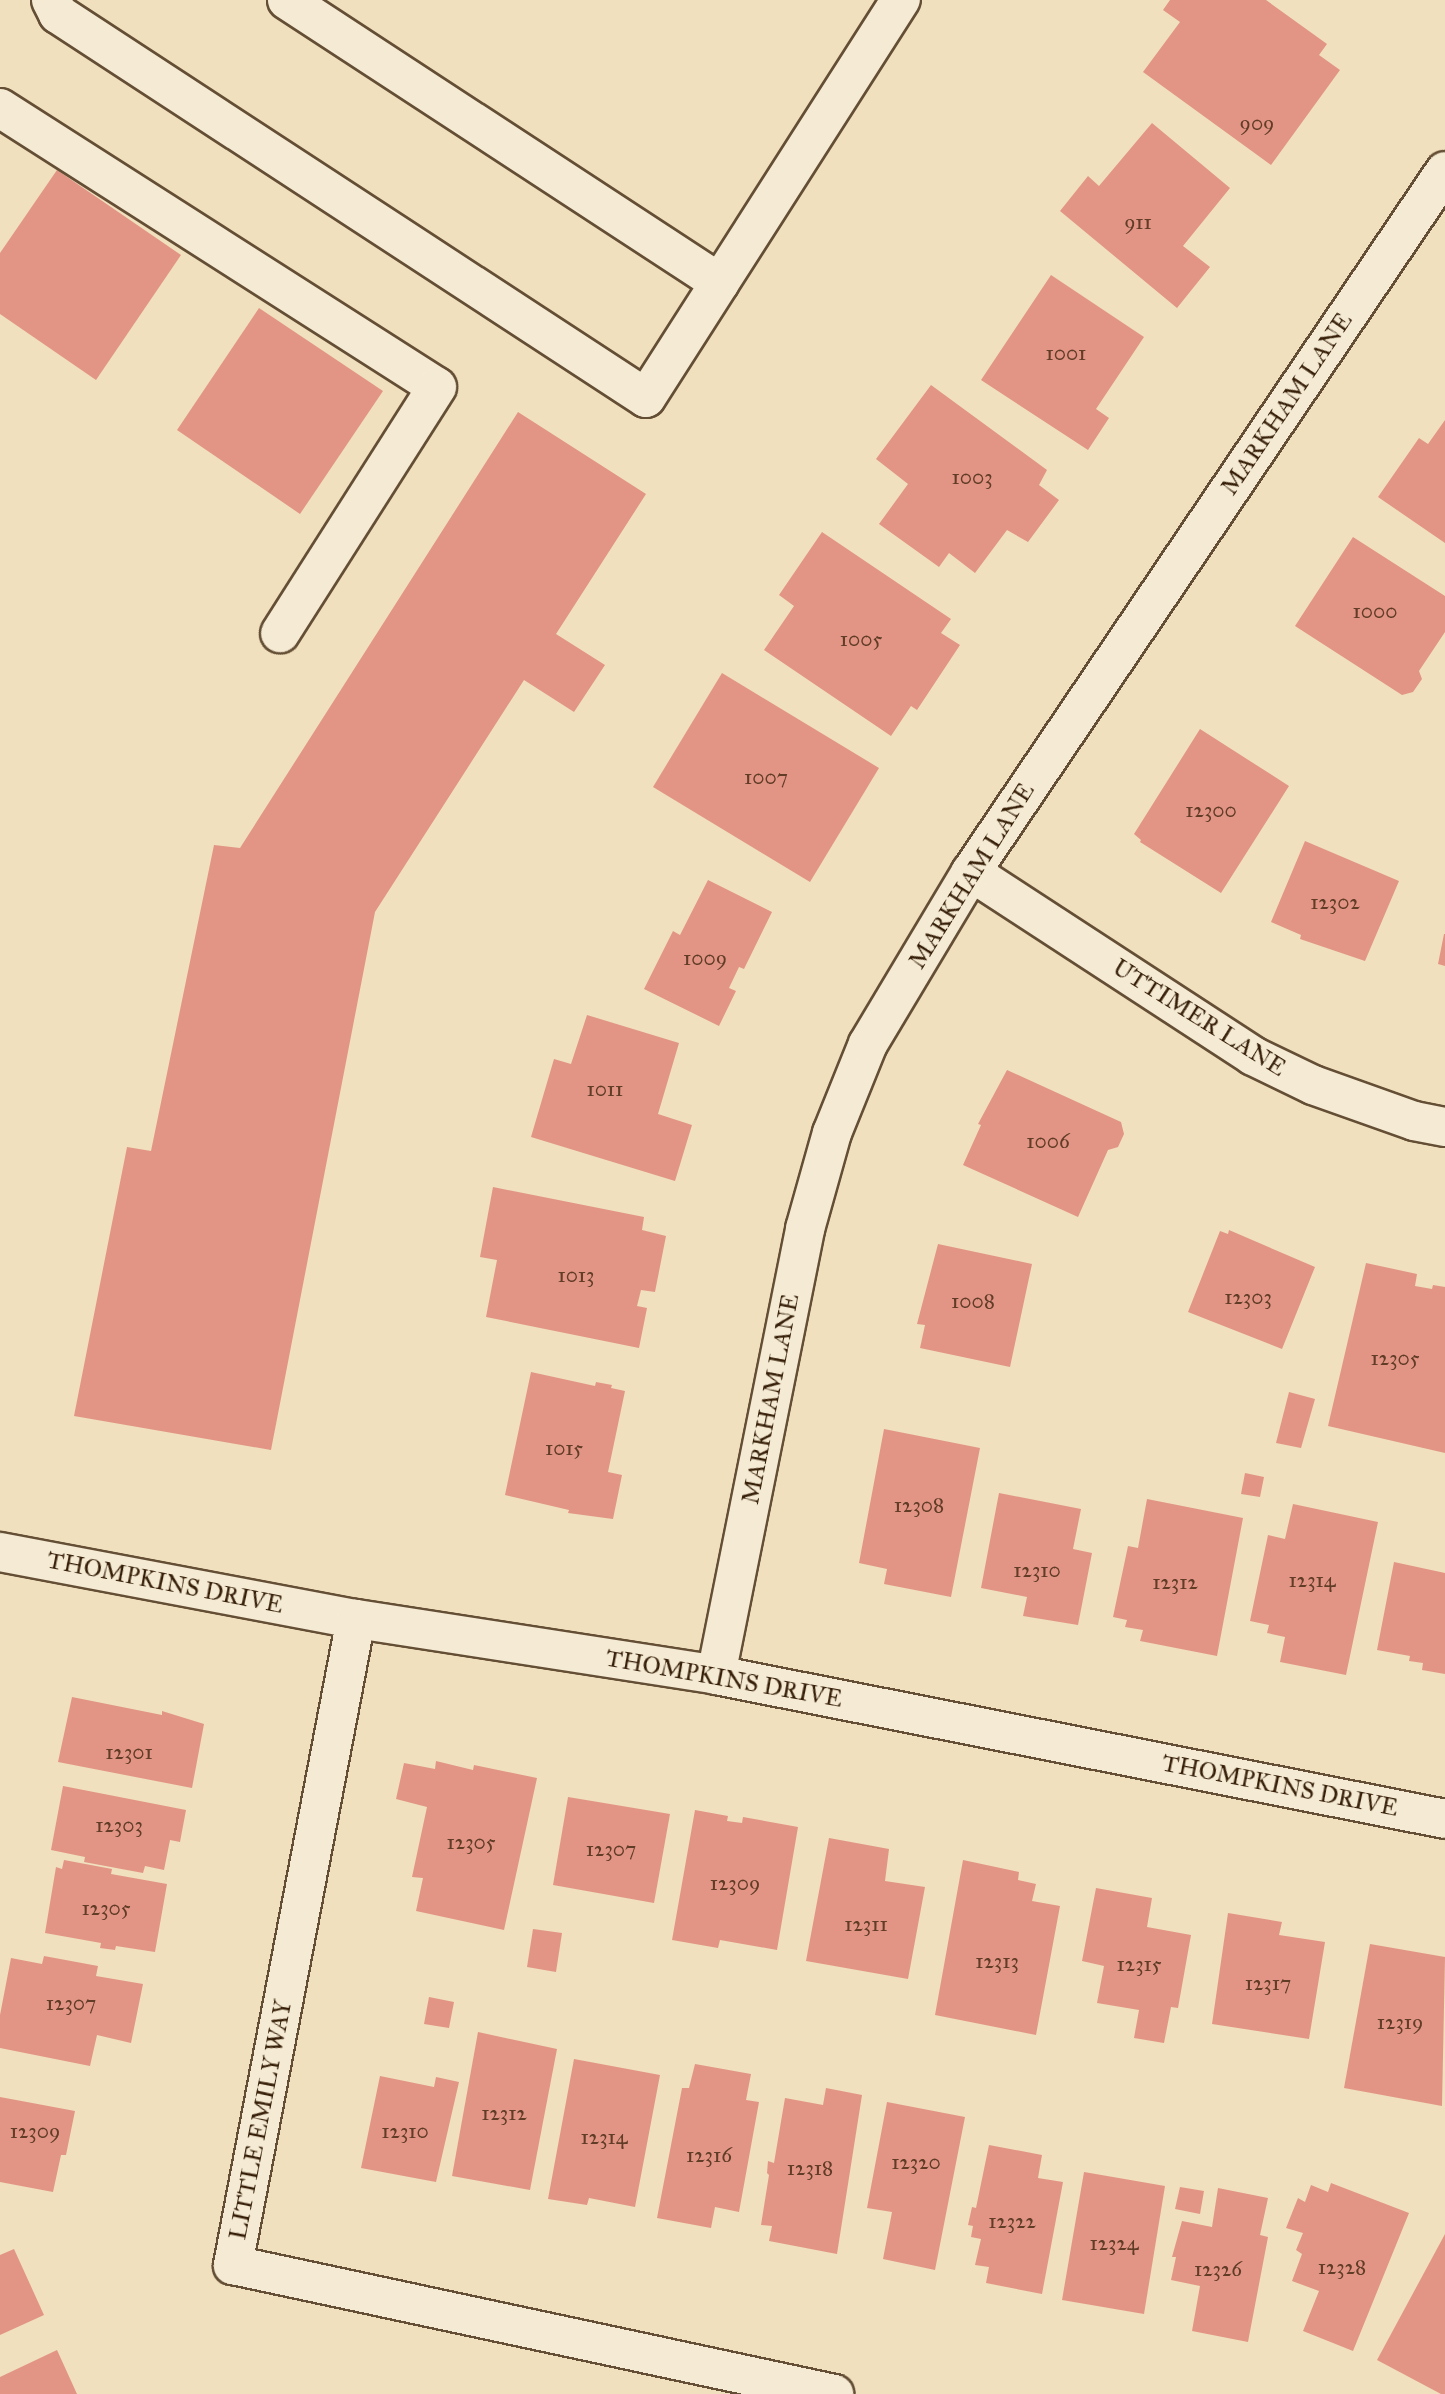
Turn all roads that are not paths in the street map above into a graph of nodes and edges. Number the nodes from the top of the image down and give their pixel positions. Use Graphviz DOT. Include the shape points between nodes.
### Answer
graph roads {
  1 [pos="51,0"];
  2 [pos="287,0"];
  3 [pos="901,0"];
  4 [pos="0,108"];
  5 [pos="1445,171"];
  6 [pos="720,283"];
  7 [pos="280,633"];
  8 [pos="971,872"];
  9 [pos="1445,1127"];
  10 [pos="0,1552"];
  11 [pos="356,1619"];
  12 [pos="716,1675"];
  13 [pos="1445,1819"];
  14 [pos="834,2394"];
  1 -- 6 [label="street" via="58,14 646,398"];
  2 -- 6 [label="street"];
  3 -- 6 [label="street"];
  4 -- 7 [label="street" via="437,387"];
  5 -- 8 [label="street, MARKHAM LANE"];
  8 -- 9 [label="street, UTTIMER LANE" via="1253,1056 1314,1085 1413,1121"];
  8 -- 12 [label="street, MARKHAM LANE" via="868,1044 832,1133 805,1229"];
  10 -- 11 [label="street, THOMPKINS DRIVE"];
  11 -- 12 [label="street, THOMPKINS DRIVE"];
  11 -- 14 [label="street, LITTLE EMILY WAY" via="233,2265"];
  12 -- 13 [label="street, THOMPKINS DRIVE"];
}
